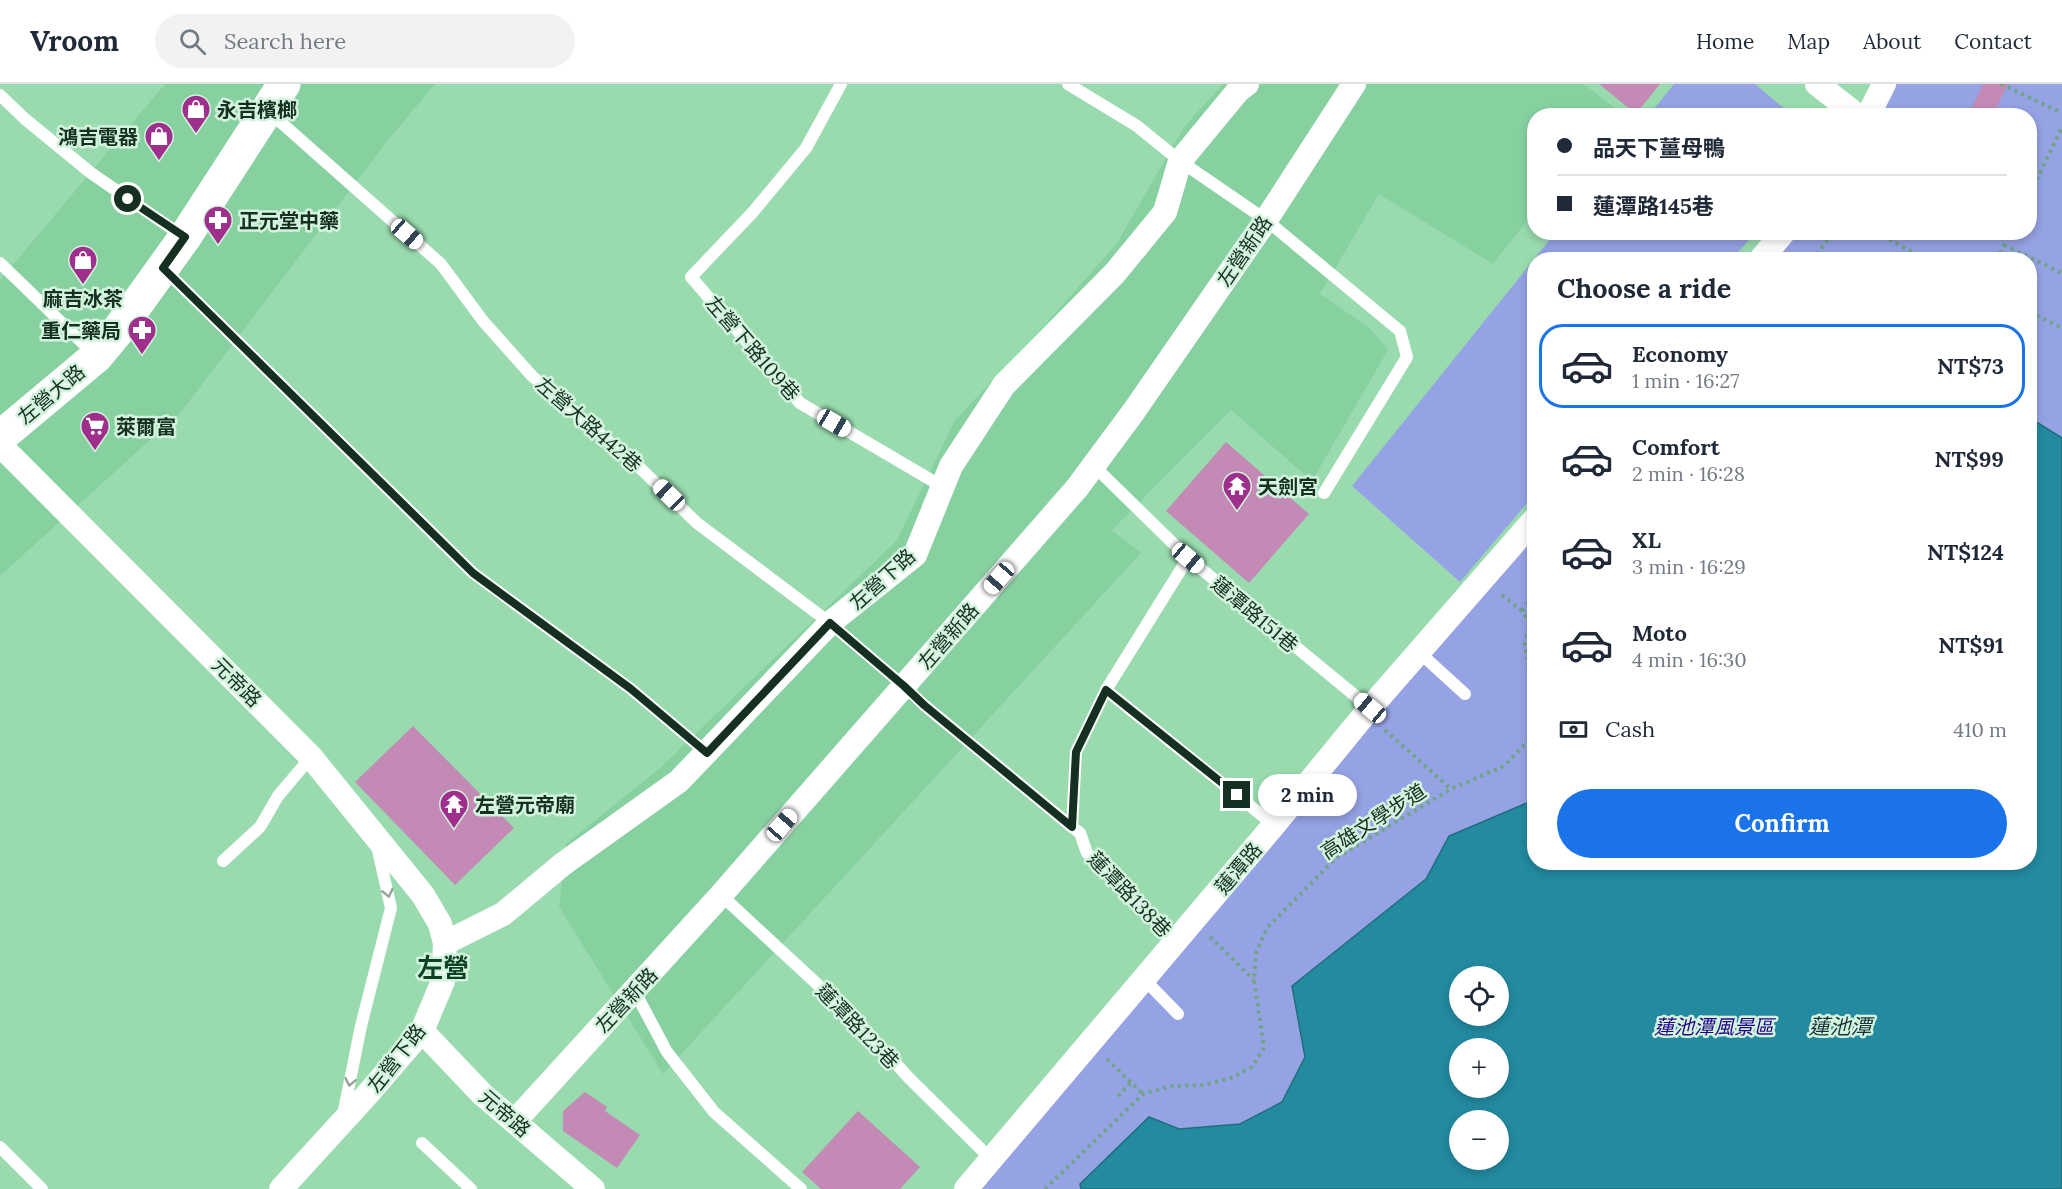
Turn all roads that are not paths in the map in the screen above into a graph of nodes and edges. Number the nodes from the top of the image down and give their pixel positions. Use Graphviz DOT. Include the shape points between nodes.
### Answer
graph roads {
  1 [pos="841,84"];
  2 [pos="1068,84"];
  3 [pos="1247,84"];
  4 [pos="1354,84"];
  5 [pos="1816,84"];
  6 [pos="1884,84"];
  7 [pos="0,95"];
  8 [pos="276,97"];
  9 [pos="1848,108"];
  10 [pos="1872,108"];
  11 [pos="1180,161"];
  12 [pos="1266,220"];
  13 [pos="185,237"];
  14 [pos="1777,240"];
  15 [pos="1767,252"];
  16 [pos="0,263"];
  17 [pos="163,268"];
  18 [pos="97,356"];
  19 [pos="0,437"];
  20 [pos="0,445"];
  21 [pos="1093,465"];
  22 [pos="943,487"];
  23 [pos="1324,493"];
  24 [pos="1527,528"];
  25 [pos="1188,558"];
  26 [pos="830,623"];
  27 [pos="1420,653"];
  28 [pos="904,686"];
  29 [pos="1106,690"];
  30 [pos="1466,694"];
  31 [pos="1370,708"];
  32 [pos="707,753"];
  33 [pos="311,757"];
  34 [pos="1274,825"];
  35 [pos="1072,827"];
  36 [pos="374,836"];
  37 [pos="223,861"];
  38 [pos="721,895"];
  39 [pos="1175,941"];
  40 [pos="445,943"];
  41 [pos="1143,978"];
  42 [pos="635,992"];
  43 [pos="1178,1014"];
  44 [pos="422,1031"];
  45 [pos="515,1121"];
  46 [pos="341,1123"];
  47 [pos="422,1143"];
  48 [pos="0,1148"];
  49 [pos="991,1159"];
  50 [pos="284,1188"];
  51 [pos="42,1189"];
  52 [pos="471,1189"];
  53 [pos="593,1189"];
  54 [pos="801,1189"];
  55 [pos="966,1189"];
  1 -- 22 [label="lane, 左營下路109巷" via="806,148 753,212 691,277 800,403"];
  2 -- 11 [label="lane" via="1137,126"];
  3 -- 11 [label="street, 左營下路"];
  4 -- 12 [label="street, 左營新路"];
  5 -- 9 [label="street"];
  6 -- 10 [label="street"];
  7 -- 13 [label="lane" via="90,173"];
  8 -- 13 [label="street, 左營大路"];
  8 -- 26 [label="lane, 左營大路442巷" via="441,264 483,321 532,375 697,523"];
  11 -- 12 [label="lane"];
  11 -- 22 [label="street, 左營下路" via="1165,212 1115,273 1004,385 951,466"];
  12 -- 21 [label="street, 左營新路"];
  12 -- 23 [label="lane" via="1400,331 1407,357"];
  13 -- 17 [label="street, 左營大路"];
  14 -- 15 [label="street"];
  16 -- 18 [label="lane"];
  17 -- 18 [label="street, 左營大路"];
  17 -- 32 [label="lane" via="473,573 631,689"];
  18 -- 19 [label="street, 左營大路"];
  20 -- 33 [label="street, 元帝路"];
  21 -- 25 [label="lane, 蓮潭路151巷"];
  21 -- 28 [label="street, 左營新路"];
  22 -- 26 [label="street, 左營下路" via="915,555"];
  24 -- 27 [label="street, 蓮潭路"];
  25 -- 29 [label="lane"];
  25 -- 31 [label="lane, 蓮潭路151巷"];
  26 -- 28 [label="lane, 左營大路442巷"];
  26 -- 32 [label="street, 左營下路"];
  27 -- 30 [label="lane"];
  27 -- 31 [label="street, 蓮潭路"];
  28 -- 35 [label="lane, 左營大路442巷"];
  28 -- 38 [label="street, 左營新路"];
  29 -- 34 [label="lane"];
  29 -- 35 [label="lane" via="1076,752"];
  31 -- 34 [label="street, 蓮潭路"];
  32 -- 40 [label="street, 左營下路" via="680,781 563,864 503,914"];
  33 -- 36 [label="street, 元帝路"];
  33 -- 37 [label="lane" via="278,796 260,827"];
  34 -- 39 [label="street, 蓮潭路"];
  35 -- 39 [label="lane, 蓮潭路138巷" via="1080,833 1087,853"];
  36 -- 40 [label="street, 元帝路" via="423,895 440,924"];
  36 -- 46 [label="lane, one-way" via="391,908"];
  38 -- 42 [label="street, 左營新路"];
  38 -- 49 [label="lane, 蓮潭路123巷" via="858,1022"];
  39 -- 41 [label="street, 蓮潭路"];
  40 -- 44 [label="street, 左營下路" via="442,981"];
  41 -- 43 [label="lane"];
  41 -- 49 [label="street, 蓮潭路"];
  42 -- 45 [label="street, 左營新路"];
  42 -- 54 [label="lane" via="667,1052 714,1112"];
  44 -- 45 [label="street, 元帝路" via="482,1094"];
  44 -- 46 [label="street, 左營下路"];
  45 -- 53 [label="street, 元帝路"];
  46 -- 50 [label="street, 左營下路"];
  47 -- 52 [label="lane"];
  48 -- 51 [label="lane"];
  49 -- 55 [label="street, 蓮潭路"];
}
